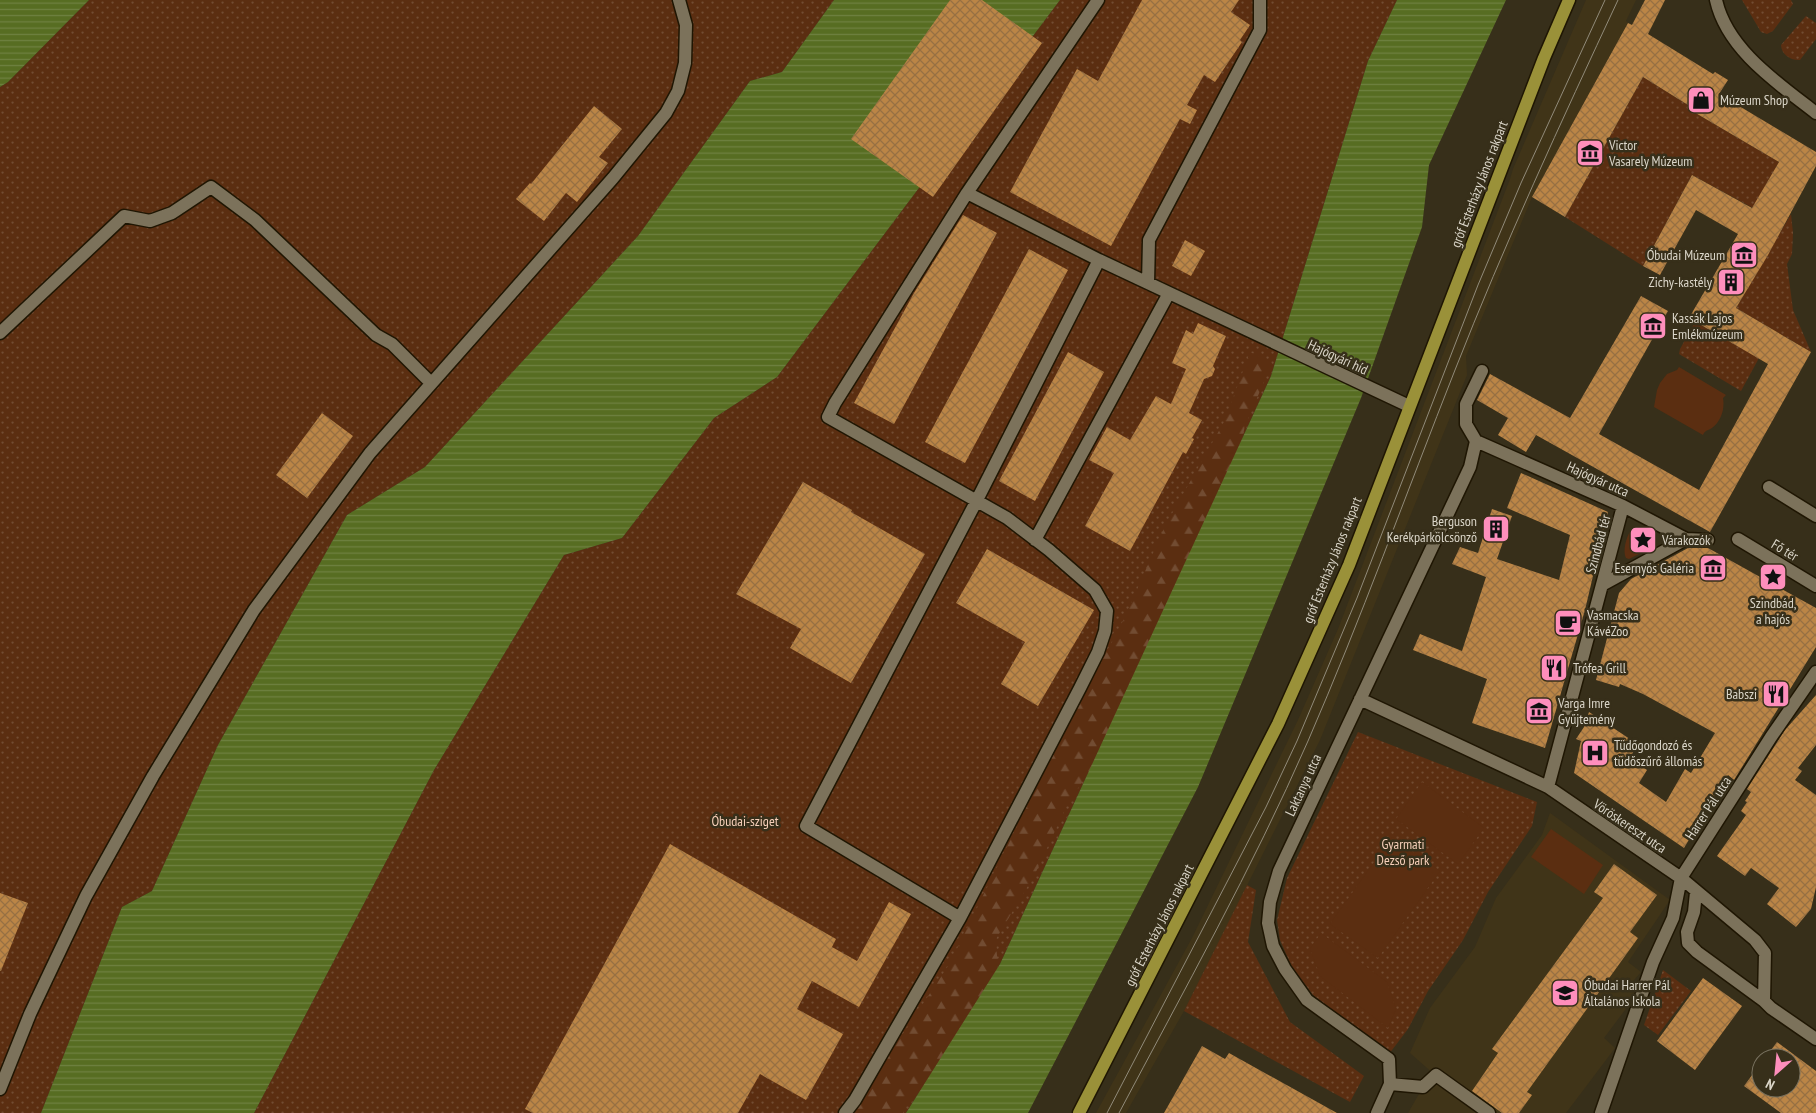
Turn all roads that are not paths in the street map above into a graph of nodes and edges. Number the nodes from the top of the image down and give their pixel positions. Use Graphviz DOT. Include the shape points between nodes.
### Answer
graph roads {
  1 [pos="679,0"];
  2 [pos="1098,0"];
  3 [pos="1260,0"];
  4 [pos="1569,0"];
  5 [pos="1716,0"];
  6 [pos="1816,114"];
  7 [pos="967,193"];
  8 [pos="1099,260"];
  9 [pos="1148,283"];
  10 [pos="1169,293"];
  11 [pos="0,333"];
  12 [pos="1482,371"];
  13 [pos="431,383"];
  14 [pos="1409,406"];
  15 [pos="1476,441"];
  16 [pos="1769,487"];
  17 [pos="977,500"];
  18 [pos="1623,506"];
  19 [pos="1816,516"];
  20 [pos="1686,539"];
  21 [pos="1738,539"];
  22 [pos="1036,540"];
  23 [pos="1708,540"];
  24 [pos="1602,584"];
  25 [pos="1816,586"];
  26 [pos="1816,672"];
  27 [pos="1360,699"];
  28 [pos="1548,787"];
  29 [pos="1681,878"];
  30 [pos="1696,892"];
  31 [pos="960,918"];
  32 [pos="1764,1001"];
  33 [pos="1816,1039"];
  34 [pos="1390,1084"];
  35 [pos="0,1089"];
  36 [pos="845,1113"];
  37 [pos="1079,1113"];
  38 [pos="1377,1113"];
  39 [pos="1489,1113"];
  40 [pos="1601,1113"];
  1 -- 13 [label="street" via="686,25 685,63 678,91 666,113 613,178"];
  2 -- 7 [label="street"];
  3 -- 9 [label="street" via="1260,30 1149,240"];
  4 -- 14 [label="main road, gróf Esterházy János rakpart"];
  5 -- 6 [label="street" via="1725,23 1747,56"];
  7 -- 8 [label="street, Hajógyári híd"];
  7 -- 17 [label="street" via="828,417"];
  8 -- 9 [label="street, Hajógyári híd"];
  8 -- 17 [label="street"];
  9 -- 10 [label="street, Hajógyári híd"];
  10 -- 14 [label="street, Hajógyári híd"];
  10 -- 22 [label="street"];
  11 -- 13 [label="street" via="124,216 150,221 172,213 211,187 255,220 369,329 392,344"];
  12 -- 15 [label="street" via="1466,404 1466,424"];
  13 -- 35 [label="street" via="370,453 254,610 153,776 86,896 30,1014"];
  14 -- 37 [label="main road, gróf Esterházy János rakpart" via="1351,560 1278,724"];
  15 -- 18 [label="street, Hajógyár utca"];
  15 -- 27 [label="street, Laktanya utca" via="1470,467"];
  16 -- 19 [label="street"];
  17 -- 22 [label="street"];
  17 -- 31 [label="street" via="806,826"];
  18 -- 20 [label="street, Hajógyár utca"];
  18 -- 24 [label="street, Szindbád tér"];
  20 -- 23 [label="street, Hajógyár utca"];
  20 -- 24 [label="street, Szindbád tér"];
  21 -- 25 [label="street, Fő tér"];
  22 -- 31 [label="street" via="1095,590 1106,612 1105,631 1080,688"];
  24 -- 28 [label="street"];
  26 -- 29 [label="street, Harrer Pál utca"];
  27 -- 28 [label="street, Vöröskereszt utca"];
  27 -- 34 [label="street, Laktanya utca" via="1279,871 1268,923 1273,946 1307,1000 1389,1059"];
  28 -- 29 [label="street, Vöröskereszt utca"];
  29 -- 30 [label="street, Vöröskereszt utca"];
  29 -- 40 [label="street, Harrer Pál utca" via="1673,918 1653,962"];
  30 -- 32 [label="street, Vöröskereszt utca" via="1765,953"];
  30 -- 32 [label="street" via="1687,932 1688,943"];
  31 -- 36 [label="street"];
  32 -- 33 [label="street"];
  34 -- 38 [label="street, Laktanya utca"];
  34 -- 39 [label="street" via="1423,1087 1436,1075"];
}
